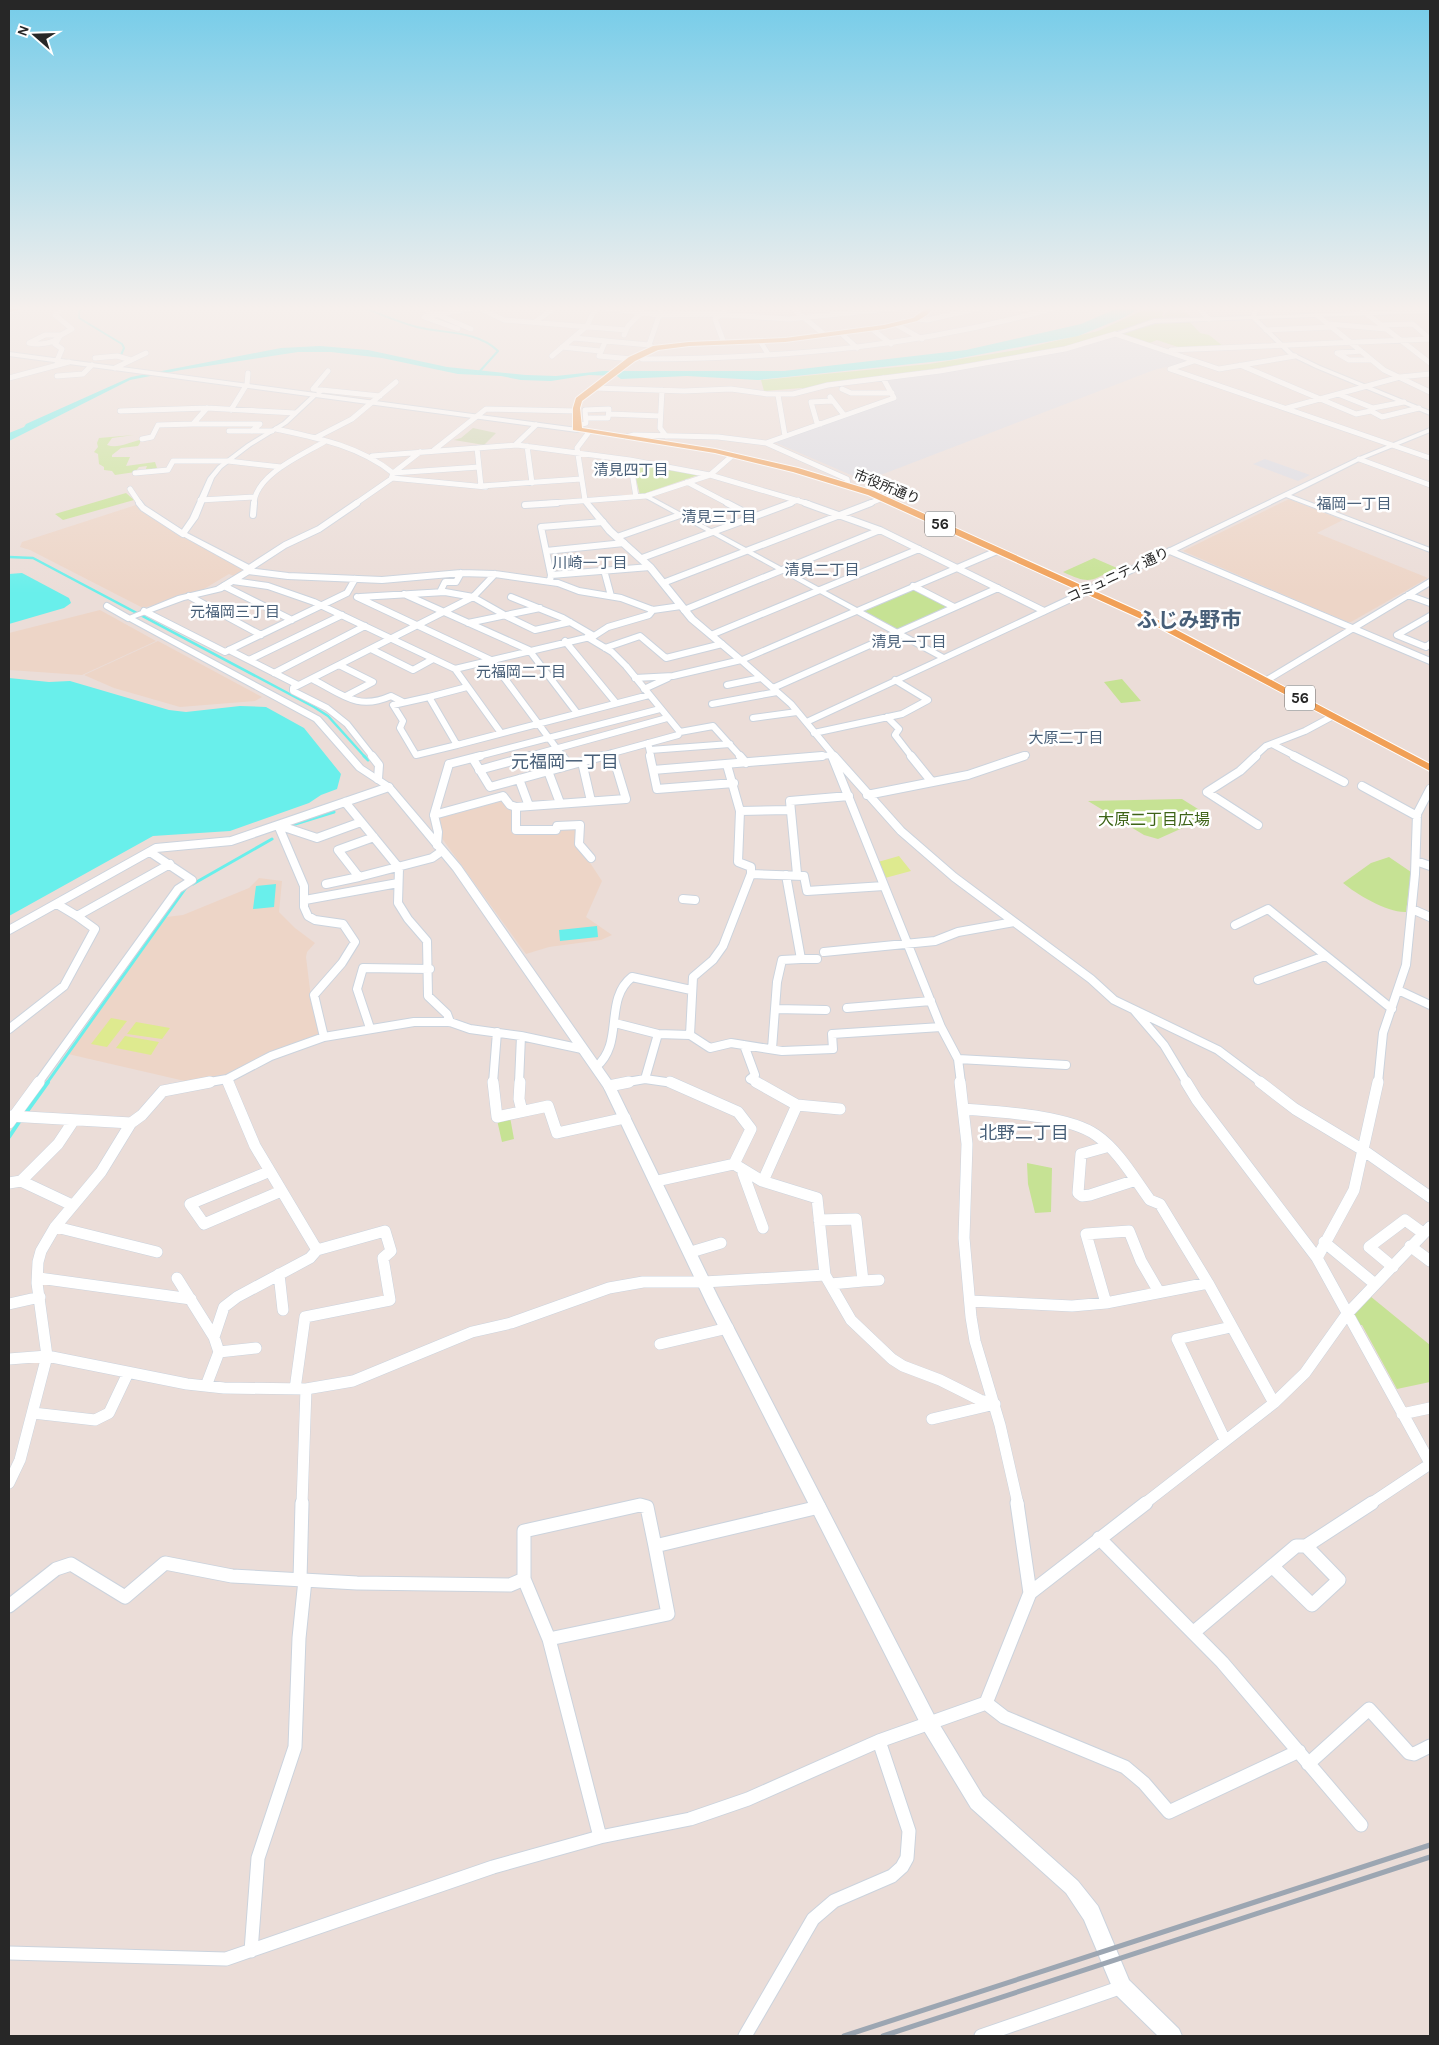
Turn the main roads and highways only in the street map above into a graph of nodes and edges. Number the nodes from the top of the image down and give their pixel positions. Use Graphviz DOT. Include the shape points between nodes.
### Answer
graph roads {
  1 [pos="368,402"];
  2 [pos="579,402"];
  3 [pos="578,428"];
  4 [pos="1430,768"];
  1 -- 3 [label="main road"];
  2 -- 3 [label="main road" via="576,411"];
  3 -- 4 [label="main road, 市役所通り / 56" via="733,456 848,485 883,498 1153,621"];
}
